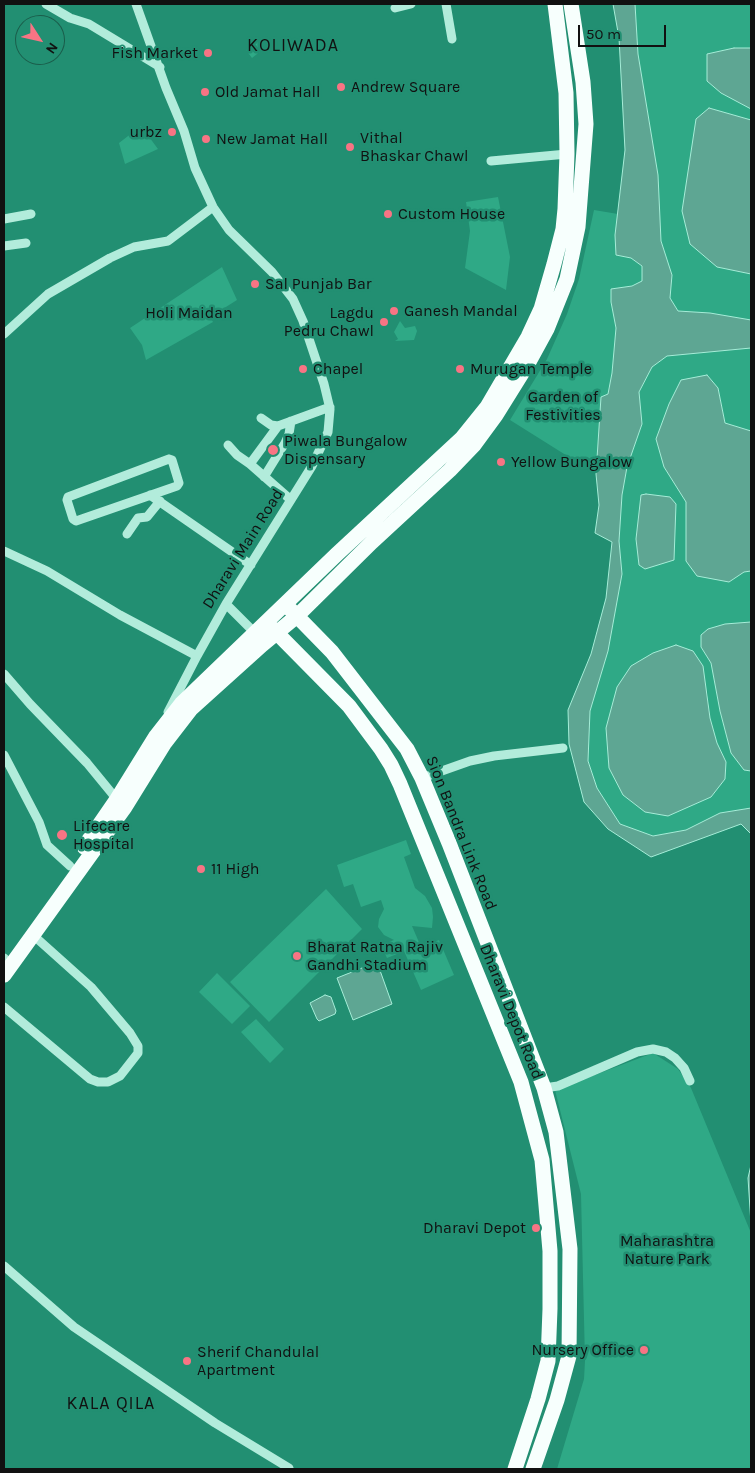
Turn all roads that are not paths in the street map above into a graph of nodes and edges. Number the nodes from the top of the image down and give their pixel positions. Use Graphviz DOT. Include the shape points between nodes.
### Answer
graph roads {
  1 [pos="46,4"];
  2 [pos="136,4"];
  3 [pos="411,4"];
  4 [pos="446,4"];
  5 [pos="396,8"];
  6 [pos="572,8"];
  7 [pos="556,10"];
  8 [pos="452,39"];
  9 [pos="160,67"];
  10 [pos="567,154"];
  11 [pos="491,161"];
  12 [pos="213,207"];
  13 [pos="31,214"];
  14 [pos="4,219"];
  15 [pos="570,230"];
  16 [pos="26,243"];
  17 [pos="4,246"];
  18 [pos="5,329"];
  19 [pos="330,407"];
  20 [pos="261,418"];
  21 [pos="291,421"];
  22 [pos="278,426"];
  23 [pos="228,445"];
  24 [pos="250,464"];
  25 [pos="264,477"];
  26 [pos="150,495"];
  27 [pos="291,500"];
  28 [pos="160,501"];
  29 [pos="127,534"];
  30 [pos="4,551"];
  31 [pos="251,564"];
  32 [pos="226,604"];
  33 [pos="286,604"];
  34 [pos="297,616"];
  35 [pos="267,622"];
  36 [pos="255,632"];
  37 [pos="277,633"];
  38 [pos="197,656"];
  39 [pos="4,674"];
  40 [pos="156,736"];
  41 [pos="563,748"];
  42 [pos="4,755"];
  43 [pos="422,778"];
  44 [pos="121,803"];
  45 [pos="78,862"];
  46 [pos="458,867"];
  47 [pos="438,876"];
  48 [pos="477,916"];
  49 [pos="457,923"];
  50 [pos="33,935"];
  51 [pos="4,959"];
  52 [pos="4,975"];
  53 [pos="4,1007"];
  54 [pos="690,1081"];
  55 [pos="544,1088"];
  56 [pos="4,1266"];
  57 [pos="288,1468"];
  58 [pos="515,1469"];
  59 [pos="533,1469"];
  1 -- 9 [label="street" via="70,18 89,24"];
  2 -- 9 [label="street, Dharavi Main Road"];
  3 -- 5 [label="street"];
  4 -- 8 [label="street"];
  6 -- 7 [label="main road"];
  6 -- 15 [label="main road" via="586,124 583,180"];
  7 -- 10 [label="main road" via="566,93"];
  9 -- 12 [label="street, Dharavi Main Road" via="195,168"];
  10 -- 11 [label="street"];
  10 -- 15 [label="main road"];
  12 -- 18 [label="street" via="168,241 134,247 48,294"];
  12 -- 19 [label="street, Dharavi Main Road" via="229,230 272,272 294,299"];
  13 -- 14 [label="street"];
  15 -- 33 [label="main road" via="528,337 487,407 462,438"];
  15 -- 34 [label="main road" via="566,279 547,329 496,415 450,470"];
  16 -- 17 [label="street"];
  19 -- 21 [label="street"];
  19 -- 27 [label="street, Dharavi Main Road" via="328,432"];
  20 -- 22 [label="street"];
  21 -- 22 [label="street"];
  21 -- 25 [label="street" via="286,443"];
  22 -- 24 [label="street"];
  23 -- 24 [label="street"];
  24 -- 25 [label="street"];
  25 -- 27 [label="street"];
  26 -- 26 [label="street" via="76,521 66,499 171,459 179,484"];
  26 -- 28 [label="street"];
  27 -- 31 [label="street, Dharavi Main Road"];
  28 -- 29 [label="street" via="147,517 138,518"];
  28 -- 31 [label="street"];
  30 -- 38 [label="street" via="47,571"];
  31 -- 32 [label="street, Dharavi Main Road"];
  32 -- 36 [label="street"];
  32 -- 38 [label="street, Dharavi Main Road"];
  33 -- 34 [label="main road, Sion Bandra Link Road"];
  33 -- 35 [label="main road"];
  34 -- 37 [label="main road"];
  34 -- 43 [label="main road, Sion Bandra Link Road" via="332,652 374,705 407,749"];
  35 -- 36 [label="main road"];
  35 -- 37 [label="main road, Dharavi Depot Road"];
  36 -- 40 [label="main road" via="181,704"];
  37 -- 44 [label="main road" via="191,710"];
  37 -- 47 [label="main road, Dharavi Depot Road" via="349,706 381,749 400,784"];
  38 -- 40 [label="street, Dharavi Main Road"];
  39 -- 44 [label="street"];
  40 -- 44 [label="main road"];
  41 -- 43 [label="street" via="470,761"];
  42 -- 45 [label="street" via="39,822 47,845"];
  43 -- 46 [label="main road, Sion Bandra Link Road"];
  44 -- 45 [label="main road"];
  45 -- 50 [label="main road"];
  45 -- 51 [label="main road"];
  46 -- 47 [label="main road"];
  46 -- 48 [label="main road, Sion Bandra Link Road"];
  47 -- 49 [label="main road, Dharavi Depot Road"];
  48 -- 49 [label="main road"];
  48 -- 55 [label="main road, Sion Bandra Link Road"];
  49 -- 58 [label="main road, Dharavi Depot Road" via="521,1082 542,1160 546,1193 550,1251 548,1361"];
  50 -- 52 [label="main road"];
  50 -- 53 [label="street" via="91,987 130,1033 138,1046 138,1053 120,1076 108,1082 98,1082 90,1079"];
  54 -- 55 [label="street" via="675,1058 653,1049 637,1052 558,1086"];
  55 -- 59 [label="main road, Sion Bandra Link Road" via="556,1132 570,1249 569,1356"];
  56 -- 57 [label="street" via="74,1327 215,1423"];
}
